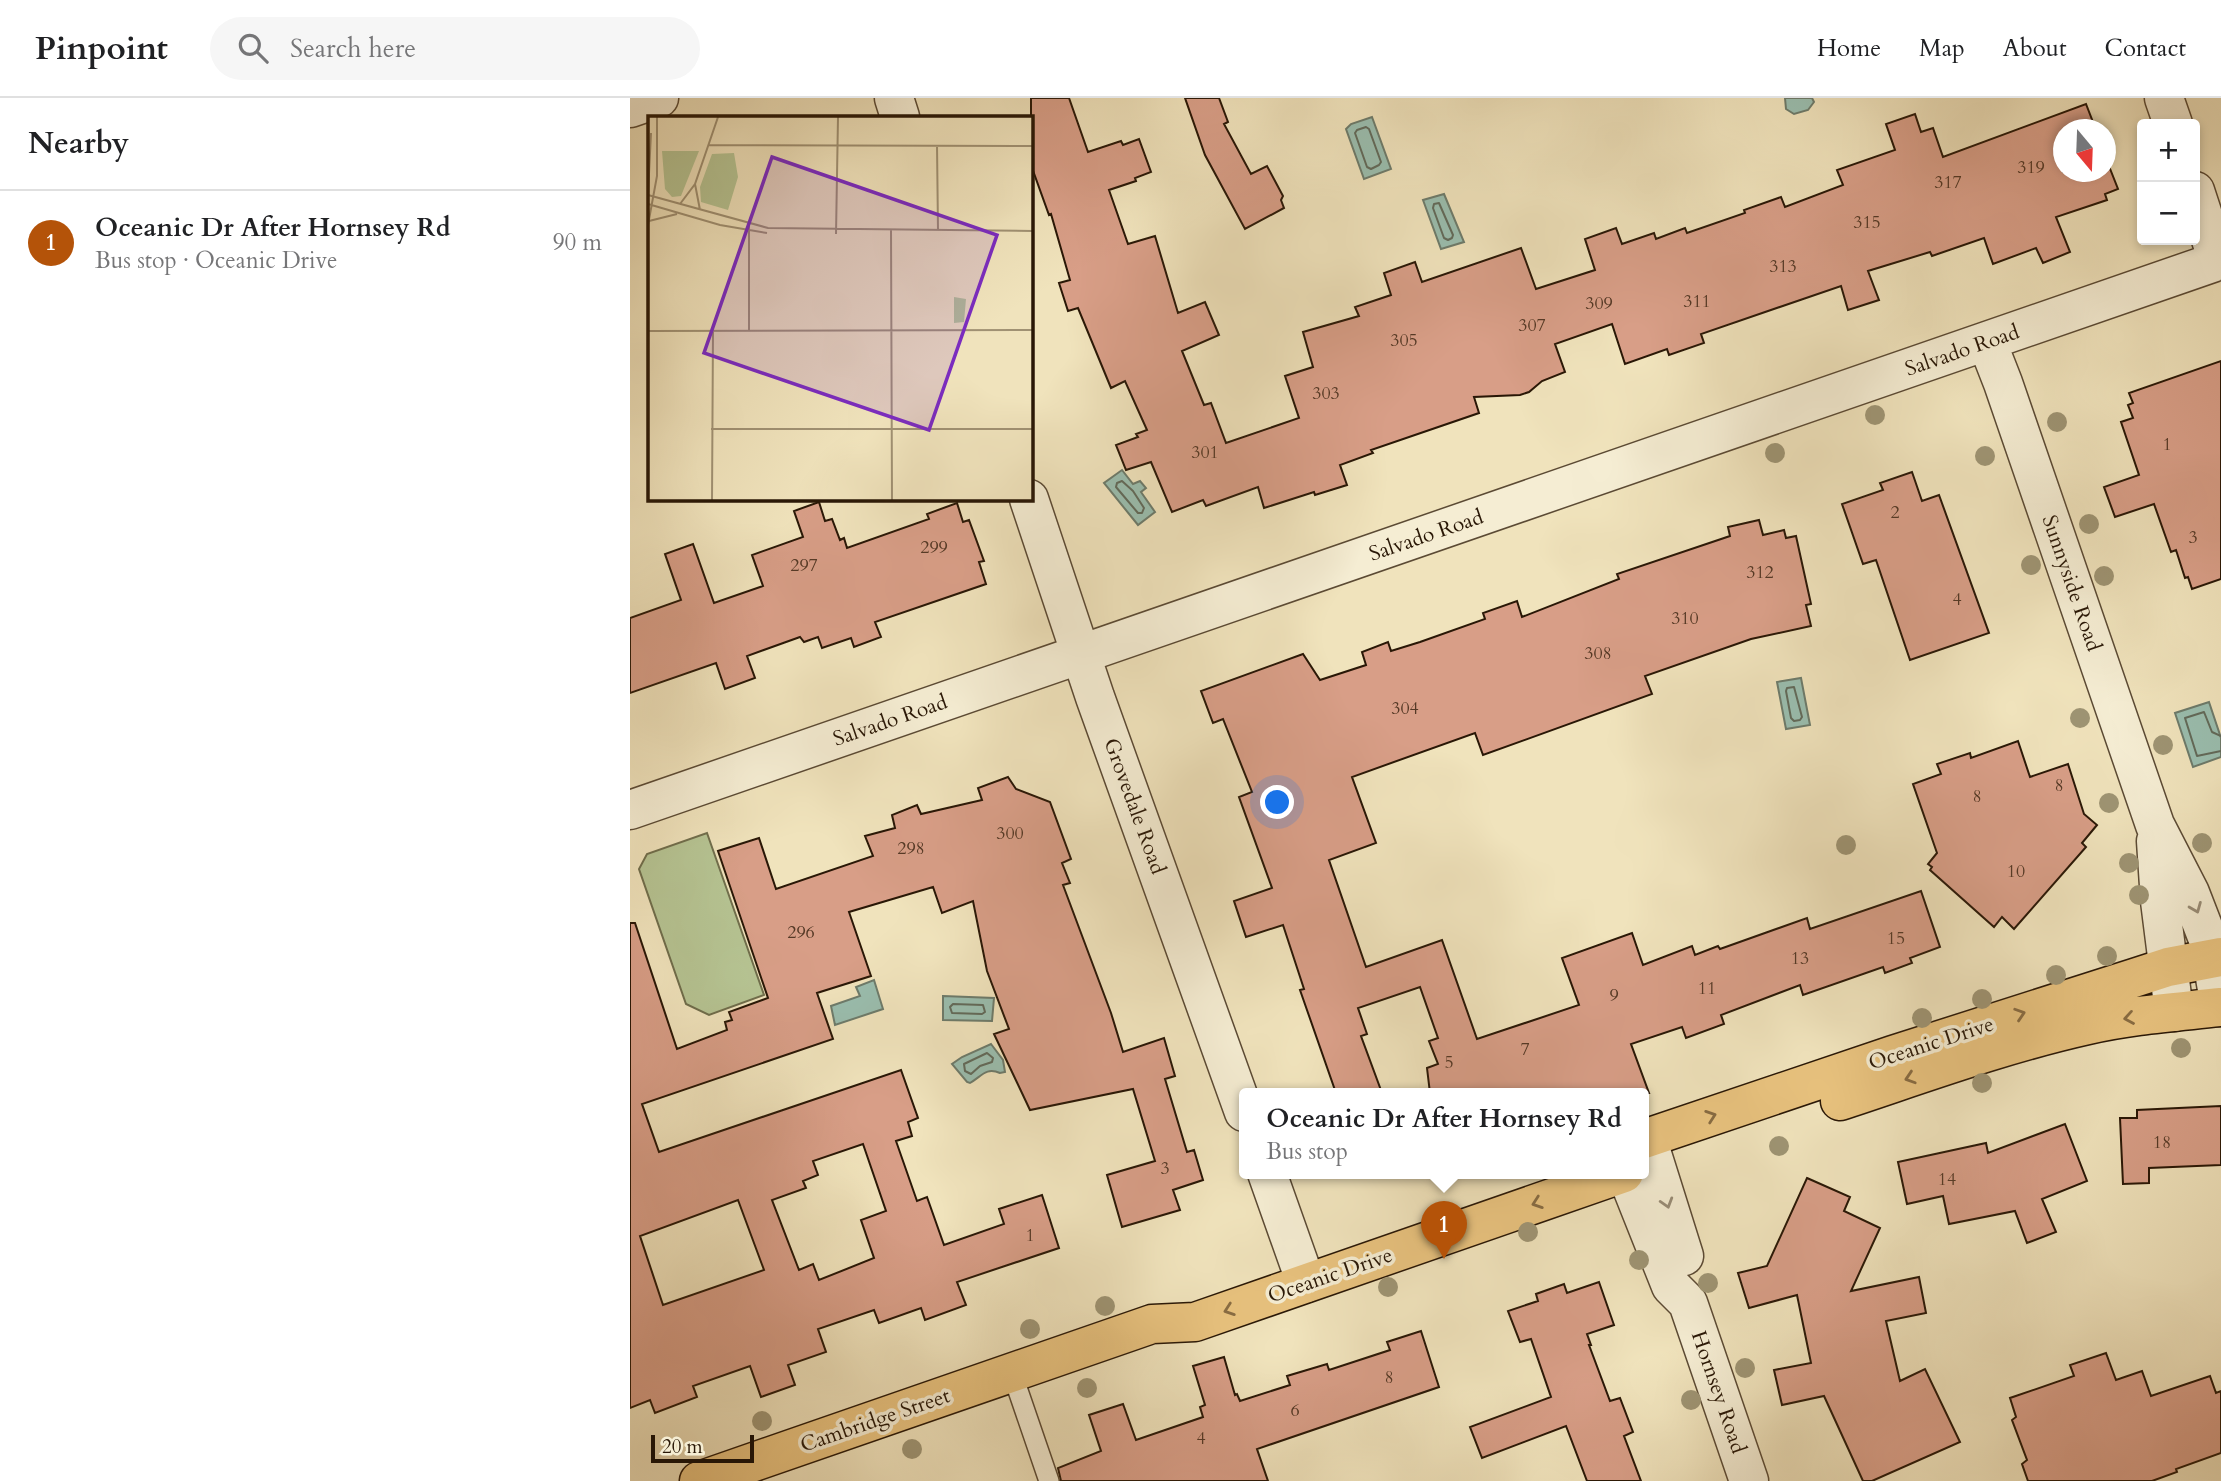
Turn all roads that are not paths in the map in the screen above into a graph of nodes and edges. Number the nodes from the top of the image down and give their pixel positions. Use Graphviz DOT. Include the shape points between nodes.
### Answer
graph roads {
  1 [pos="659,98"];
  2 [pos="894,98"];
  3 [pos="2164,98"];
  4 [pos="630,108"];
  5 [pos="900,116"];
  6 [pos="2171,119"];
  7 [pos="2200,206"];
  8 [pos="2219,261"];
  9 [pos="1987,342"];
  10 [pos="1029,500"];
  11 [pos="1081,654"];
  12 [pos="630,810"];
  13 [pos="2155,825"];
  14 [pos="2217,958"];
  15 [pos="2168,967"];
  16 [pos="2221,1007"];
  17 [pos="2174,1012"];
  18 [pos="1239,1098"];
  19 [pos="1649,1155"];
  20 [pos="1649,1156"];
  21 [pos="1269,1179"];
  22 [pos="1530,1179"];
  23 [pos="1580,1179"];
  24 [pos="1648,1179"];
  25 [pos="1302,1271"];
  26 [pos="1012,1373"];
  27 [pos="699,1481"];
  28 [pos="1049,1481"];
  29 [pos="1749,1481"];
  1 -- 4 [label="street"];
  2 -- 5 [label="street"];
  3 -- 6 [label="street"];
  7 -- 8 [label="street"];
  8 -- 9 [label="street, Salvado Road"];
  9 -- 11 [label="street, Salvado Road"];
  9 -- 13 [label="street, Sunnyside Road"];
  10 -- 11 [label="street, Grovedale Road"];
  11 -- 12 [label="street, Salvado Road"];
  11 -- 18 [label="street, Grovedale Road"];
  13 -- 14 [label="street, Sunnyside Road, one-way"];
  13 -- 15 [label="street, Sunnyside Road"];
  14 -- 15 [label="main road, Oceanic Drive"];
  14 -- 16 [label="street, Sunnyside Road"];
  15 -- 17 [label="street, Sunnyside Road"];
  19 -- 15 [label="main road, Oceanic Drive, one-way" via="1893,1055"];
  16 -- 17 [label="main road, Oceanic Drive"];
  17 -- 20 [label="main road, Oceanic Drive, one-way" via="2088,1025 1993,1050"];
  21 -- 25 [label="street"];
  22 -- 25 [label="main road, Oceanic Drive"];
  23 -- 25 [label="main road, Oceanic Drive, one-way"];
  24 -- 29 [label="street, Hornsey Road" via="1691,1279 1688,1303"];
  25 -- 26 [label="main road, Oceanic Drive" via="1195,1322 1152,1324"];
  26 -- 27 [label="main road, Cambridge Street"];
  26 -- 28 [label="lane"];
}
